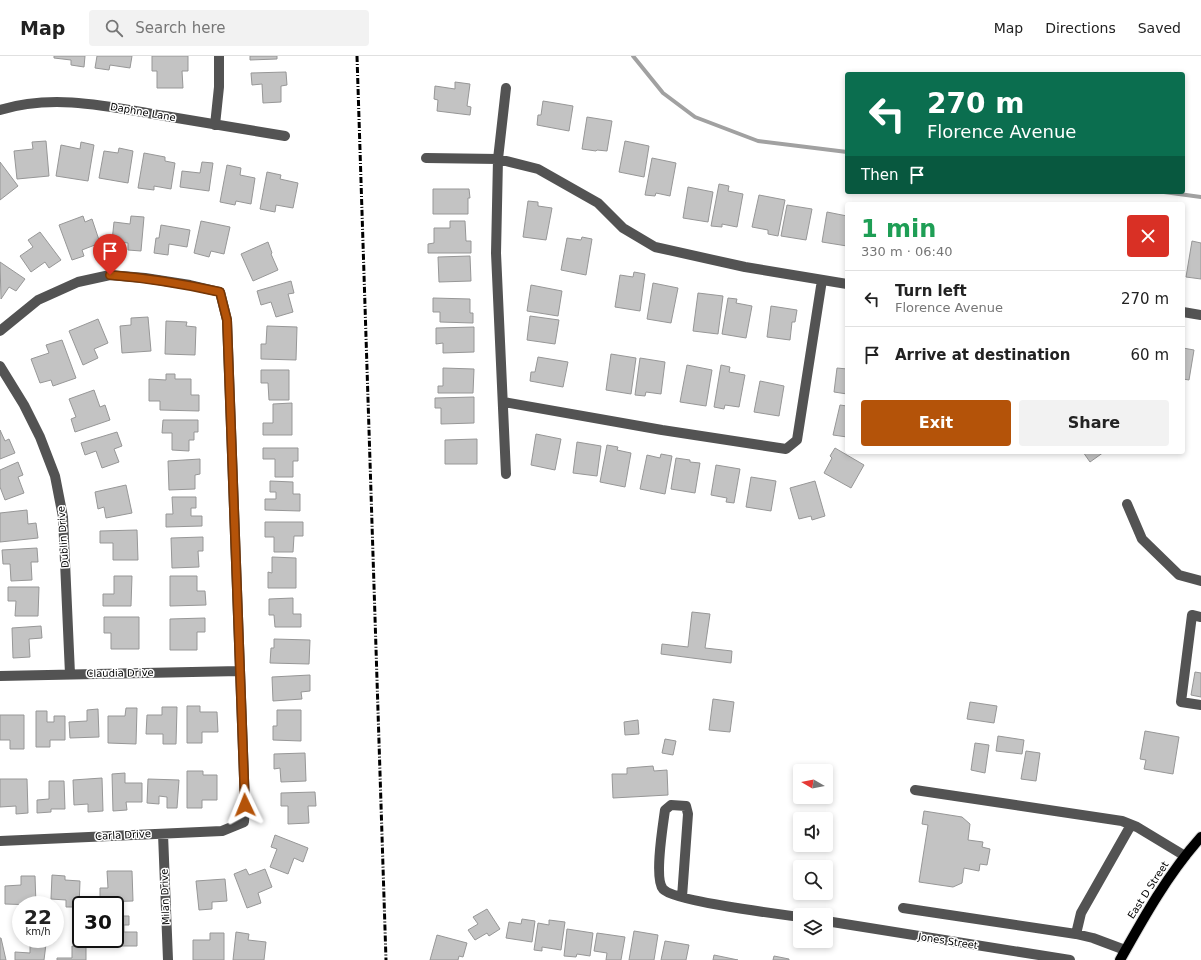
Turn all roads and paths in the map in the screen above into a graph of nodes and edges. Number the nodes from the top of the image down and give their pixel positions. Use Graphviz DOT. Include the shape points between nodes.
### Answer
graph roads {
  1 [pos="218,56"];
  2 [pos="506,88"];
  3 [pos="0,110"];
  4 [pos="215,124"];
  5 [pos="285,136"];
  6 [pos="426,158"];
  7 [pos="498,160"];
  8 [pos="822,280"];
  9 [pos="845,284"];
  10 [pos="1185,312"];
  11 [pos="1201,315"];
  12 [pos="0,331"];
  13 [pos="0,366"];
  14 [pos="504,402"];
  15 [pos="506,474"];
  16 [pos="1127,504"];
  17 [pos="1201,581"];
  18 [pos="1201,617"];
  19 [pos="240,671"];
  20 [pos="70,674"];
  21 [pos="0,676"];
  22 [pos="1201,705"];
  23 [pos="915,790"];
  24 [pos="1131,825"];
  25 [pos="163,834"];
  26 [pos="1201,837"];
  27 [pos="0,841"];
  28 [pos="1185,856"];
  29 [pos="682,897"];
  30 [pos="903,908"];
  31 [pos="793,916"];
  32 [pos="833,922"];
  33 [pos="1076,934"];
  34 [pos="1125,950"];
  35 [pos="168,960"];
  36 [pos="1070,960"];
  37 [pos="1120,960"];
  1 -- 4 [label="street" via="220,87"];
  2 -- 7 [label="street"];
  3 -- 4 [label="street, Daphne Lane" via="61,102 100,105"];
  4 -- 5 [label="street, Daphne Lane"];
  6 -- 7 [label="street"];
  7 -- 8 [label="street" via="538,169 551,176 598,203 622,228 655,247 745,267"];
  7 -- 14 [label="street" via="496,253"];
  8 -- 9 [label="street"];
  8 -- 14 [label="street" via="797,440 786,449"];
  10 -- 11 [label="street"];
  12 -- 19 [label="street" via="38,300 78,282 110,275 145,278 220,292 227,320"];
  13 -- 20 [label="street, Dublin Drive" via="40,437 55,476 63,517"];
  14 -- 15 [label="street"];
  16 -- 17 [label="street" via="1142,539 1179,575"];
  18 -- 22 [label="street" via="1192,615 1181,702"];
  19 -- 20 [label="street, Claudia Drive"];
  19 -- 25 [label="street, Carla Drive" via="244,822 222,831"];
  20 -- 21 [label="street, Claudia Drive"];
  23 -- 24 [label="street"];
  24 -- 28 [label="street"];
  24 -- 33 [label="street" via="1081,913"];
  25 -- 27 [label="street, Carla Drive"];
  25 -- 35 [label="street, Milan Drive"];
  26 -- 28 [label="main road, East D Street"];
  28 -- 34 [label="main road, East D Street" via="1153,902"];
  29 -- 29 [label="street" via="662,889 658,871 665,810 671,805 686,806 688,814"];
  29 -- 31 [label="street"];
  30 -- 33 [label="street"];
  32 -- 36 [label="street, Jones Street"];
  33 -- 34 [label="street"];
  34 -- 37 [label="main road, East D Street"];
}
